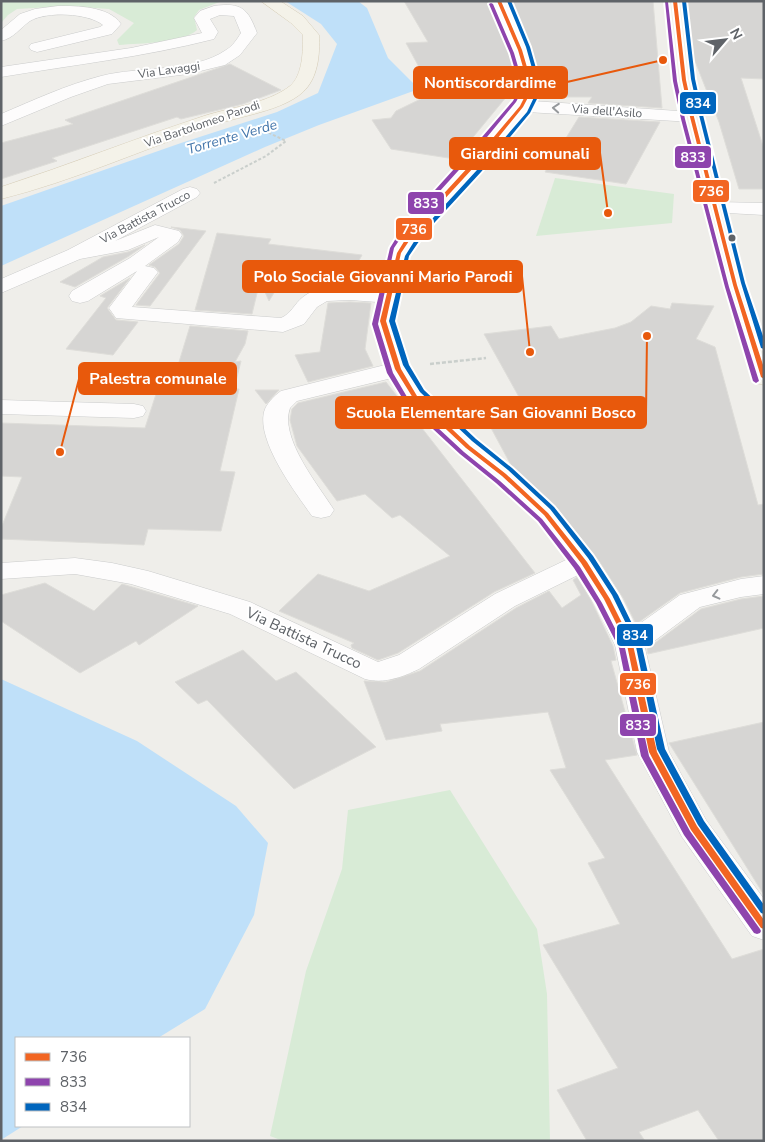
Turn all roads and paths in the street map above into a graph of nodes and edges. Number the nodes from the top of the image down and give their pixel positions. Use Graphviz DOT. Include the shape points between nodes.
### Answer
graph roads {
  1 [pos="269,1"];
  2 [pos="499,1"];
  3 [pos="675,1"];
  4 [pos="1,36"];
  5 [pos="26,50"];
  6 [pos="1,72"];
  7 [pos="522,106"];
  8 [pos="692,117"];
  9 [pos="1,121"];
  10 [pos="286,141"];
  11 [pos="190,193"];
  12 [pos="1,194"];
  13 [pos="716,208"];
  14 [pos="764,209"];
  15 [pos="75,254"];
  16 [pos="147,272"];
  17 [pos="1,287"];
  18 [pos="80,296"];
  19 [pos="388,296"];
  20 [pos="486,358"];
  21 [pos="398,369"];
  22 [pos="764,378"];
  23 [pos="1,407"];
  24 [pos="134,411"];
  25 [pos="320,510"];
  26 [pos="584,562"];
  27 [pos="1,570"];
  28 [pos="764,585"];
  29 [pos="630,645"];
  30 [pos="764,926"];
  1 -- 12 [label="main road, Via Bartolomeo Parodi" via="295,17 311,35 309,64 297,88 276,99"];
  2 -- 7 [label="street" via="520,50 531,88"];
  3 -- 8 [label="main road" via="684,80"];
  4 -- 5 [label="street" via="27,17 55,11 94,14 113,24 106,32"];
  6 -- 9 [label="street, Via Lavaggi" via="65,60 127,54 208,36 210,32 202,18 217,11 240,13 249,33 232,53 216,62 190,69 147,72 107,80 55,96"];
  8 -- 7 [label="street, Via dell'Asilo, one-way"];
  7 -- 19 [label="street" via="415,228 399,253"];
  8 -- 13 [label="main road"];
  10 -- 11 [label="path, Via Battista Trucco" via="266,156"];
  11 -- 15 [label="street, Via Battista Trucco"];
  13 -- 14 [label="street"];
  13 -- 22 [label="main road" via="735,285"];
  15 -- 17 [label="street, Via Battista Trucco"];
  15 -- 18 [label="street" via="121,246 155,231 172,235 137,262"];
  16 -- 19 [label="street" via="120,308 124,313 283,325 297,320 318,296"];
  19 -- 21 [label="street" via="383,321"];
  20 -- 21 [label="path"];
  21 -- 25 [label="street" via="288,396 278,407 276,415 281,445"];
  21 -- 26 [label="street" via="415,397 546,514"];
  23 -- 24 [label="street"];
  26 -- 27 [label="street, Via Battista Trucco" via="505,600 409,662 375,672 240,608 138,577 75,566"];
  26 -- 29 [label="street"];
  28 -- 29 [label="street, one-way" via="690,601"];
  29 -- 30 [label="street" via="653,752 694,828"];
}
